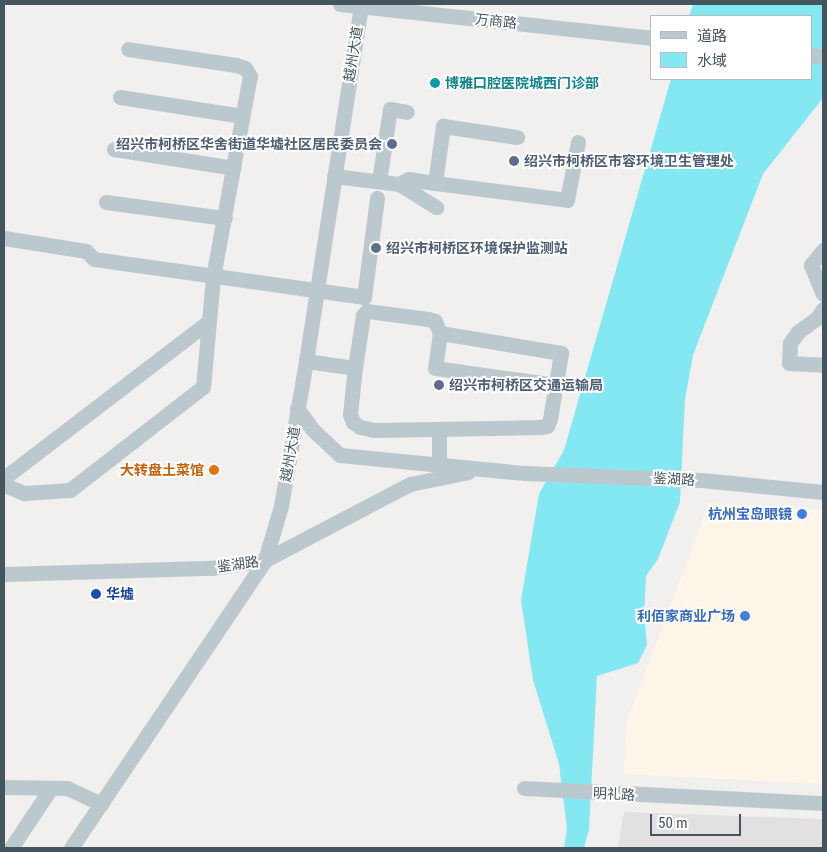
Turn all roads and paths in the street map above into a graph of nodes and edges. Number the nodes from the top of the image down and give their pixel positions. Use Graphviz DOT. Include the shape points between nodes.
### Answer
graph roads {
  1 [pos="340,4"];
  2 [pos="361,5"];
  3 [pos="650,38"];
  4 [pos="128,49"];
  5 [pos="120,97"];
  6 [pos="407,112"];
  7 [pos="244,116"];
  8 [pos="517,137"];
  9 [pos="578,142"];
  10 [pos="114,149"];
  11 [pos="234,168"];
  12 [pos="334,176"];
  13 [pos="378,181"];
  14 [pos="435,183"];
  15 [pos="399,184"];
  16 [pos="377,198"];
  17 [pos="106,202"];
  18 [pos="436,206"];
  19 [pos="224,218"];
  20 [pos="4,238"];
  21 [pos="823,250"];
  22 [pos="213,277"];
  23 [pos="316,292"];
  24 [pos="823,294"];
  25 [pos="823,309"];
  26 [pos="209,321"];
  27 [pos="440,333"];
  28 [pos="306,361"];
  29 [pos="823,365"];
  30 [pos="355,368"];
  31 [pos="556,386"];
  32 [pos="297,408"];
  33 [pos="439,429"];
  34 [pos="439,465"];
  35 [pos="482,469"];
  36 [pos="4,478"];
  37 [pos="4,485"];
  38 [pos="823,492"];
  39 [pos="265,560"];
  40 [pos="4,574"];
  41 [pos="4,787"];
  42 [pos="52,788"];
  43 [pos="524,788"];
  44 [pos="823,803"];
  45 [pos="101,804"];
  46 [pos="11,848"];
  47 [pos="71,848"];
  1 -- 2 [label="street, 万商路"];
  2 -- 3 [label="street, 万商路"];
  2 -- 12 [label="street, 越州大道"];
  4 -- 7 [label="street" via="245,68 249,84"];
  5 -- 7 [label="street"];
  6 -- 13 [label="street" via="390,109"];
  7 -- 11 [label="street"];
  8 -- 14 [label="street" via="443,126"];
  9 -- 14 [label="street" via="567,200"];
  10 -- 11 [label="street"];
  11 -- 19 [label="street"];
  12 -- 13 [label="street"];
  12 -- 23 [label="street, 越州大道"];
  13 -- 15 [label="street"];
  14 -- 15 [label="street" via="409,179"];
  15 -- 18 [label="street"];
  16 -- 23 [label="street" via="364,297"];
  17 -- 19 [label="street"];
  19 -- 22 [label="street"];
  20 -- 22 [label="street" via="86,251 94,259"];
  21 -- 24 [label="street" via="812,265"];
  22 -- 23 [label="street"];
  22 -- 26 [label="street"];
  23 -- 28 [label="street, 越州大道"];
  25 -- 29 [label="street" via="790,344 789,363"];
  26 -- 36 [label="street"];
  26 -- 37 [label="street" via="203,387 70,490 24,492"];
  27 -- 30 [label="street" via="435,321 368,311 362,316"];
  27 -- 31 [label="street" via="561,353"];
  27 -- 31 [label="street" via="435,368"];
  28 -- 30 [label="street"];
  28 -- 32 [label="street, 越州大道"];
  30 -- 33 [label="street" via="352,422 374,430"];
  31 -- 33 [label="street" via="548,426"];
  32 -- 34 [label="street, 鉴湖路" via="312,429 340,455"];
  32 -- 39 [label="street, 越州大道" via="281,506"];
  33 -- 34 [label="street"];
  34 -- 35 [label="street, 鉴湖路"];
  35 -- 38 [label="street, 鉴湖路" via="700,480"];
  35 -- 39 [label="street, 鉴湖路" via="410,484"];
  39 -- 40 [label="street, 鉴湖路" via="212,568"];
  39 -- 45 [label="street, 越州大道"];
  41 -- 42 [label="street"];
  42 -- 45 [label="street" via="67,788"];
  42 -- 46 [label="street"];
  43 -- 44 [label="street, 明礼路"];
  45 -- 47 [label="street, 越州大道"];
}
